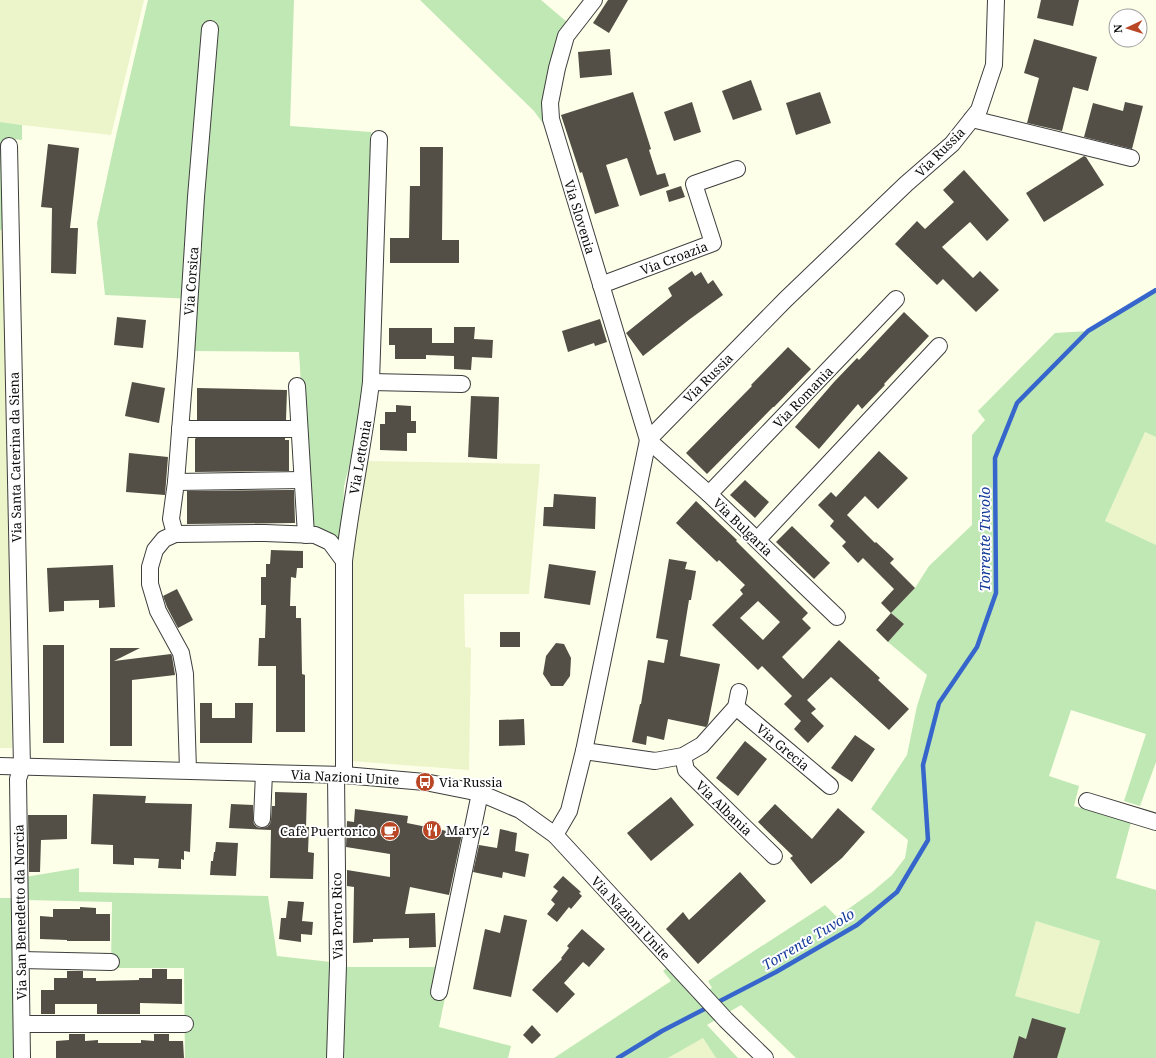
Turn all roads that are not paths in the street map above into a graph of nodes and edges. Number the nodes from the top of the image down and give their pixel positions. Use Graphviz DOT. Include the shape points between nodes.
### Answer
graph roads {
  1 [pos="594,0"];
  2 [pos="996,0"];
  3 [pos="210,28"];
  4 [pos="972,119"];
  5 [pos="379,139"];
  6 [pos="9,146"];
  7 [pos="1131,158"];
  8 [pos="737,169"];
  9 [pos="601,285"];
  10 [pos="896,299"];
  11 [pos="939,346"];
  12 [pos="371,382"];
  13 [pos="462,384"];
  14 [pos="297,386"];
  15 [pos="180,429"];
  16 [pos="299,429"];
  17 [pos="648,440"];
  18 [pos="302,480"];
  19 [pos="176,482"];
  20 [pos="709,494"];
  21 [pos="175,534"];
  22 [pos="306,535"];
  23 [pos="757,540"];
  24 [pos="344,561"];
  25 [pos="837,617"];
  26 [pos="584,751"];
  27 [pos="683,756"];
  28 [pos="0,766"];
  29 [pos="22,767"];
  30 [pos="188,770"];
  31 [pos="264,773"];
  32 [pos="340,775"];
  33 [pos="830,786"];
  34 [pos="480,793"];
  35 [pos="1087,801"];
  36 [pos="262,819"];
  37 [pos="1156,822"];
  38 [pos="556,835"];
  39 [pos="774,856"];
  40 [pos="21,960"];
  41 [pos="111,962"];
  42 [pos="439,992"];
  43 [pos="22,1024"];
  44 [pos="185,1024"];
  45 [pos="22,1058"];
  46 [pos="335,1058"];
  47 [pos="764,1058"];
  1 -- 9 [label="street, Via Slovenia" via="566,36 550,103 551,119"];
  2 -- 4 [label="street, Via Russia" via="994,66 979,110"];
  3 -- 15 [label="street, Via Corsica"];
  4 -- 7 [label="street"];
  4 -- 17 [label="street, Via Russia" via="952,144 906,184 785,300"];
  5 -- 12 [label="street, Via Lettonia"];
  6 -- 29 [label="street, Via Santa Caterina da Siena"];
  8 -- 9 [label="street, Via Croazia" via="694,184 713,243"];
  9 -- 17 [label="street, Via Slovenia"];
  10 -- 20 [label="street, Via Romania"];
  11 -- 23 [label="street"];
  12 -- 13 [label="street"];
  12 -- 24 [label="street, Via Lettonia"];
  14 -- 16 [label="street"];
  15 -- 16 [label="street"];
  15 -- 19 [label="street, Via Corsica"];
  16 -- 18 [label="street"];
  17 -- 20 [label="street, Via Bulgaria"];
  17 -- 26 [label="street"];
  18 -- 19 [label="street"];
  18 -- 22 [label="street"];
  19 -- 21 [label="street, Via Corsica" via="171,519"];
  20 -- 23 [label="street, Via Bulgaria"];
  21 -- 22 [label="street"];
  21 -- 30 [label="street" via="164,539 155,550 150,567 150,584 158,611 180,653 185,674"];
  22 -- 24 [label="street" via="315,535 330,542"];
  23 -- 25 [label="street, Via Bulgaria"];
  24 -- 32 [label="street, Via Lettonia"];
  26 -- 27 [label="street" via="655,761"];
  26 -- 38 [label="street" via="569,811"];
  27 -- 33 [label="street, Via Grecia" via="702,745 738,699"];
  27 -- 39 [label="street, Via Albania" via="686,770"];
  28 -- 29 [label="street, Via Nazioni Unite"];
  29 -- 30 [label="street, Via Nazioni Unite"];
  29 -- 40 [label="street, Via San Benedetto da Norcia" via="18,779"];
  30 -- 31 [label="street, Via Nazioni Unite"];
  31 -- 32 [label="street, Via Nazioni Unite"];
  31 -- 36 [label="street"];
  32 -- 34 [label="street, Via Nazioni Unite" via="424,782"];
  32 -- 46 [label="street, Via Porto Rico"];
  34 -- 38 [label="street, Via Nazioni Unite" via="520,810"];
  34 -- 42 [label="street"];
  35 -- 37 [label="street"];
  38 -- 47 [label="street, Via Nazioni Unite" via="686,978"];
  40 -- 41 [label="street"];
  40 -- 43 [label="street, Via San Benedetto da Norcia"];
  43 -- 44 [label="street"];
  43 -- 45 [label="street, Via San Benedetto da Norcia"];
}
